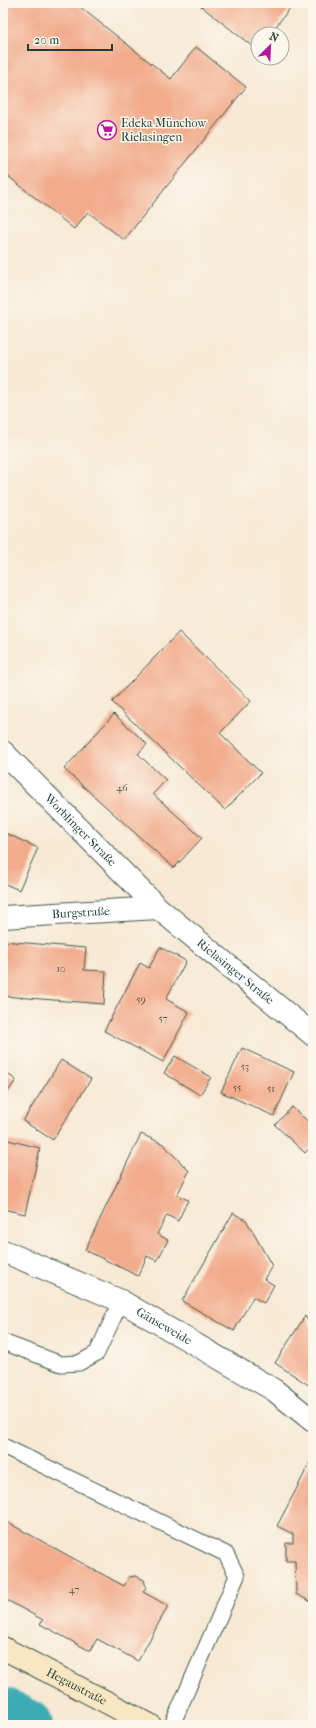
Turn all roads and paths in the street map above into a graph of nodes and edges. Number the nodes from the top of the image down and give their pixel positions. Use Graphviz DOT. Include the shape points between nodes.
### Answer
graph roads {
  1 [pos="3,752"];
  2 [pos="158,908"];
  3 [pos="3,917"];
  4 [pos="313,1035"];
  5 [pos="3,1251"];
  6 [pos="121,1301"];
  7 [pos="3,1342"];
  8 [pos="313,1421"];
  9 [pos="3,1446"];
  10 [pos="3,1648"];
  11 [pos="150,1725"];
  12 [pos="172,1725"];
  1 -- 2 [label="street, Worblinger Straße"];
  2 -- 3 [label="street, Burgstraße"];
  2 -- 4 [label="street, Rielasinger Straße"];
  5 -- 6 [label="street, Gänseweide"];
  6 -- 7 [label="lane" via="97,1353 79,1363 61,1364"];
  6 -- 8 [label="street, Gänseweide" via="274,1390"];
  9 -- 12 [label="lane" via="226,1554 237,1576"];
  10 -- 11 [label="main road, Hegaustraße"];
}
